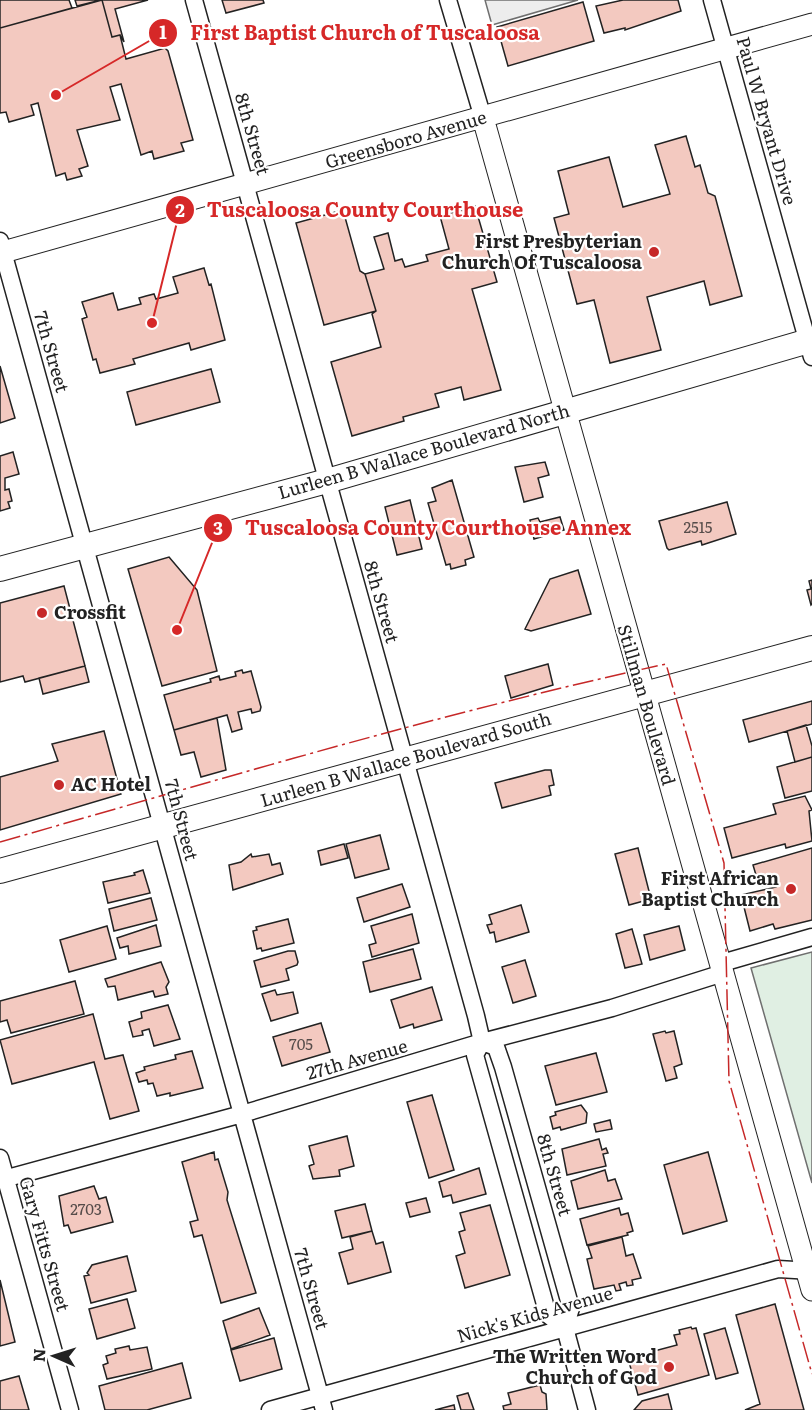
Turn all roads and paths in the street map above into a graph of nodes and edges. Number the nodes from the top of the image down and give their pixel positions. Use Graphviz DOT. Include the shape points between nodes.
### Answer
graph roads {
  1 [pos="194,0"];
  2 [pos="448,0"];
  3 [pos="712,0"];
  4 [pos="812,24"];
  5 [pos="725,48"];
  6 [pos="483,118"];
  7 [pos="246,184"];
  8 [pos="1,249"];
  9 [pos="810,346"];
  10 [pos="563,412"];
  11 [pos="327,481"];
  12 [pos="85,546"];
  13 [pos="0,569"];
  14 [pos="812,648"];
  15 [pos="642,694"];
  16 [pos="405,759"];
  17 [pos="162,827"];
  18 [pos="0,872"];
  19 [pos="812,937"];
  20 [pos="722,968"];
  21 [pos="482,1042"];
  22 [pos="242,1114"];
  23 [pos="0,1158"];
  24 [pos="3,1179"];
  25 [pos="810,1277"];
  26 [pos="565,1328"];
  27 [pos="322,1403"];
  28 [pos="70,1410"];
  29 [pos="270,1410"];
  30 [pos="587,1410"];
  1 -- 7 [label="street, 8th Street"];
  2 -- 6 [label="street"];
  3 -- 5 [label="street, Paul W Bryant Drive"];
  4 -- 5 [label="main road, Greensboro Avenue"];
  5 -- 6 [label="main road, Greensboro Avenue"];
  5 -- 9 [label="street, Paul W Bryant Drive"];
  6 -- 7 [label="main road, Greensboro Avenue"];
  6 -- 10 [label="main road, Stillman Boulevard"];
  7 -- 8 [label="main road, Greensboro Avenue"];
  7 -- 11 [label="street, 8th Street"];
  8 -- 12 [label="street, 7th Street"];
  9 -- 10 [label="highway, Lurleen B Wallace Boulevard North"];
  10 -- 11 [label="highway, Lurleen B Wallace Boulevard North"];
  10 -- 15 [label="main road, Stillman Boulevard"];
  11 -- 12 [label="highway, Lurleen B Wallace Boulevard North"];
  11 -- 16 [label="street, 8th Street"];
  12 -- 13 [label="highway, Lurleen B Wallace Boulevard North"];
  12 -- 17 [label="street, 7th Street"];
  14 -- 15 [label="highway, Lurleen B Wallace Boulevard South"];
  15 -- 16 [label="highway, Lurleen B Wallace Boulevard South"];
  15 -- 20 [label="main road, Stillman Boulevard"];
  16 -- 17 [label="highway, Lurleen B Wallace Boulevard South"];
  16 -- 21 [label="street, 8th Street"];
  17 -- 18 [label="highway, Lurleen B Wallace Boulevard South"];
  17 -- 22 [label="street, 7th Street"];
  19 -- 20 [label="street, 27th Avenue"];
  20 -- 21 [label="street, 27th Avenue" via="612,1008"];
  20 -- 25 [label="main road, Stillman Boulevard"];
  21 -- 22 [label="street, 27th Avenue"];
  21 -- 26 [label="street, 8th Street" via="475,1055 548,1315"];
  21 -- 26 [label="street, 8th Street" via="496,1047 503,1067 571,1308"];
  22 -- 24 [label="street, 27th Avenue"];
  22 -- 27 [label="street, 7th Street"];
  23 -- 24 [label="street, Gary Fitts Street"];
  24 -- 28 [label="street, Gary Fitts Street"];
  25 -- 26 [label="street, Nick's Kids Avenue" via="778,1269"];
  26 -- 27 [label="street, Nick's Kids Avenue"];
  26 -- 30 [label="street, 8th Street"];
  27 -- 29 [label="street, Nick's Kids Avenue"];
}
